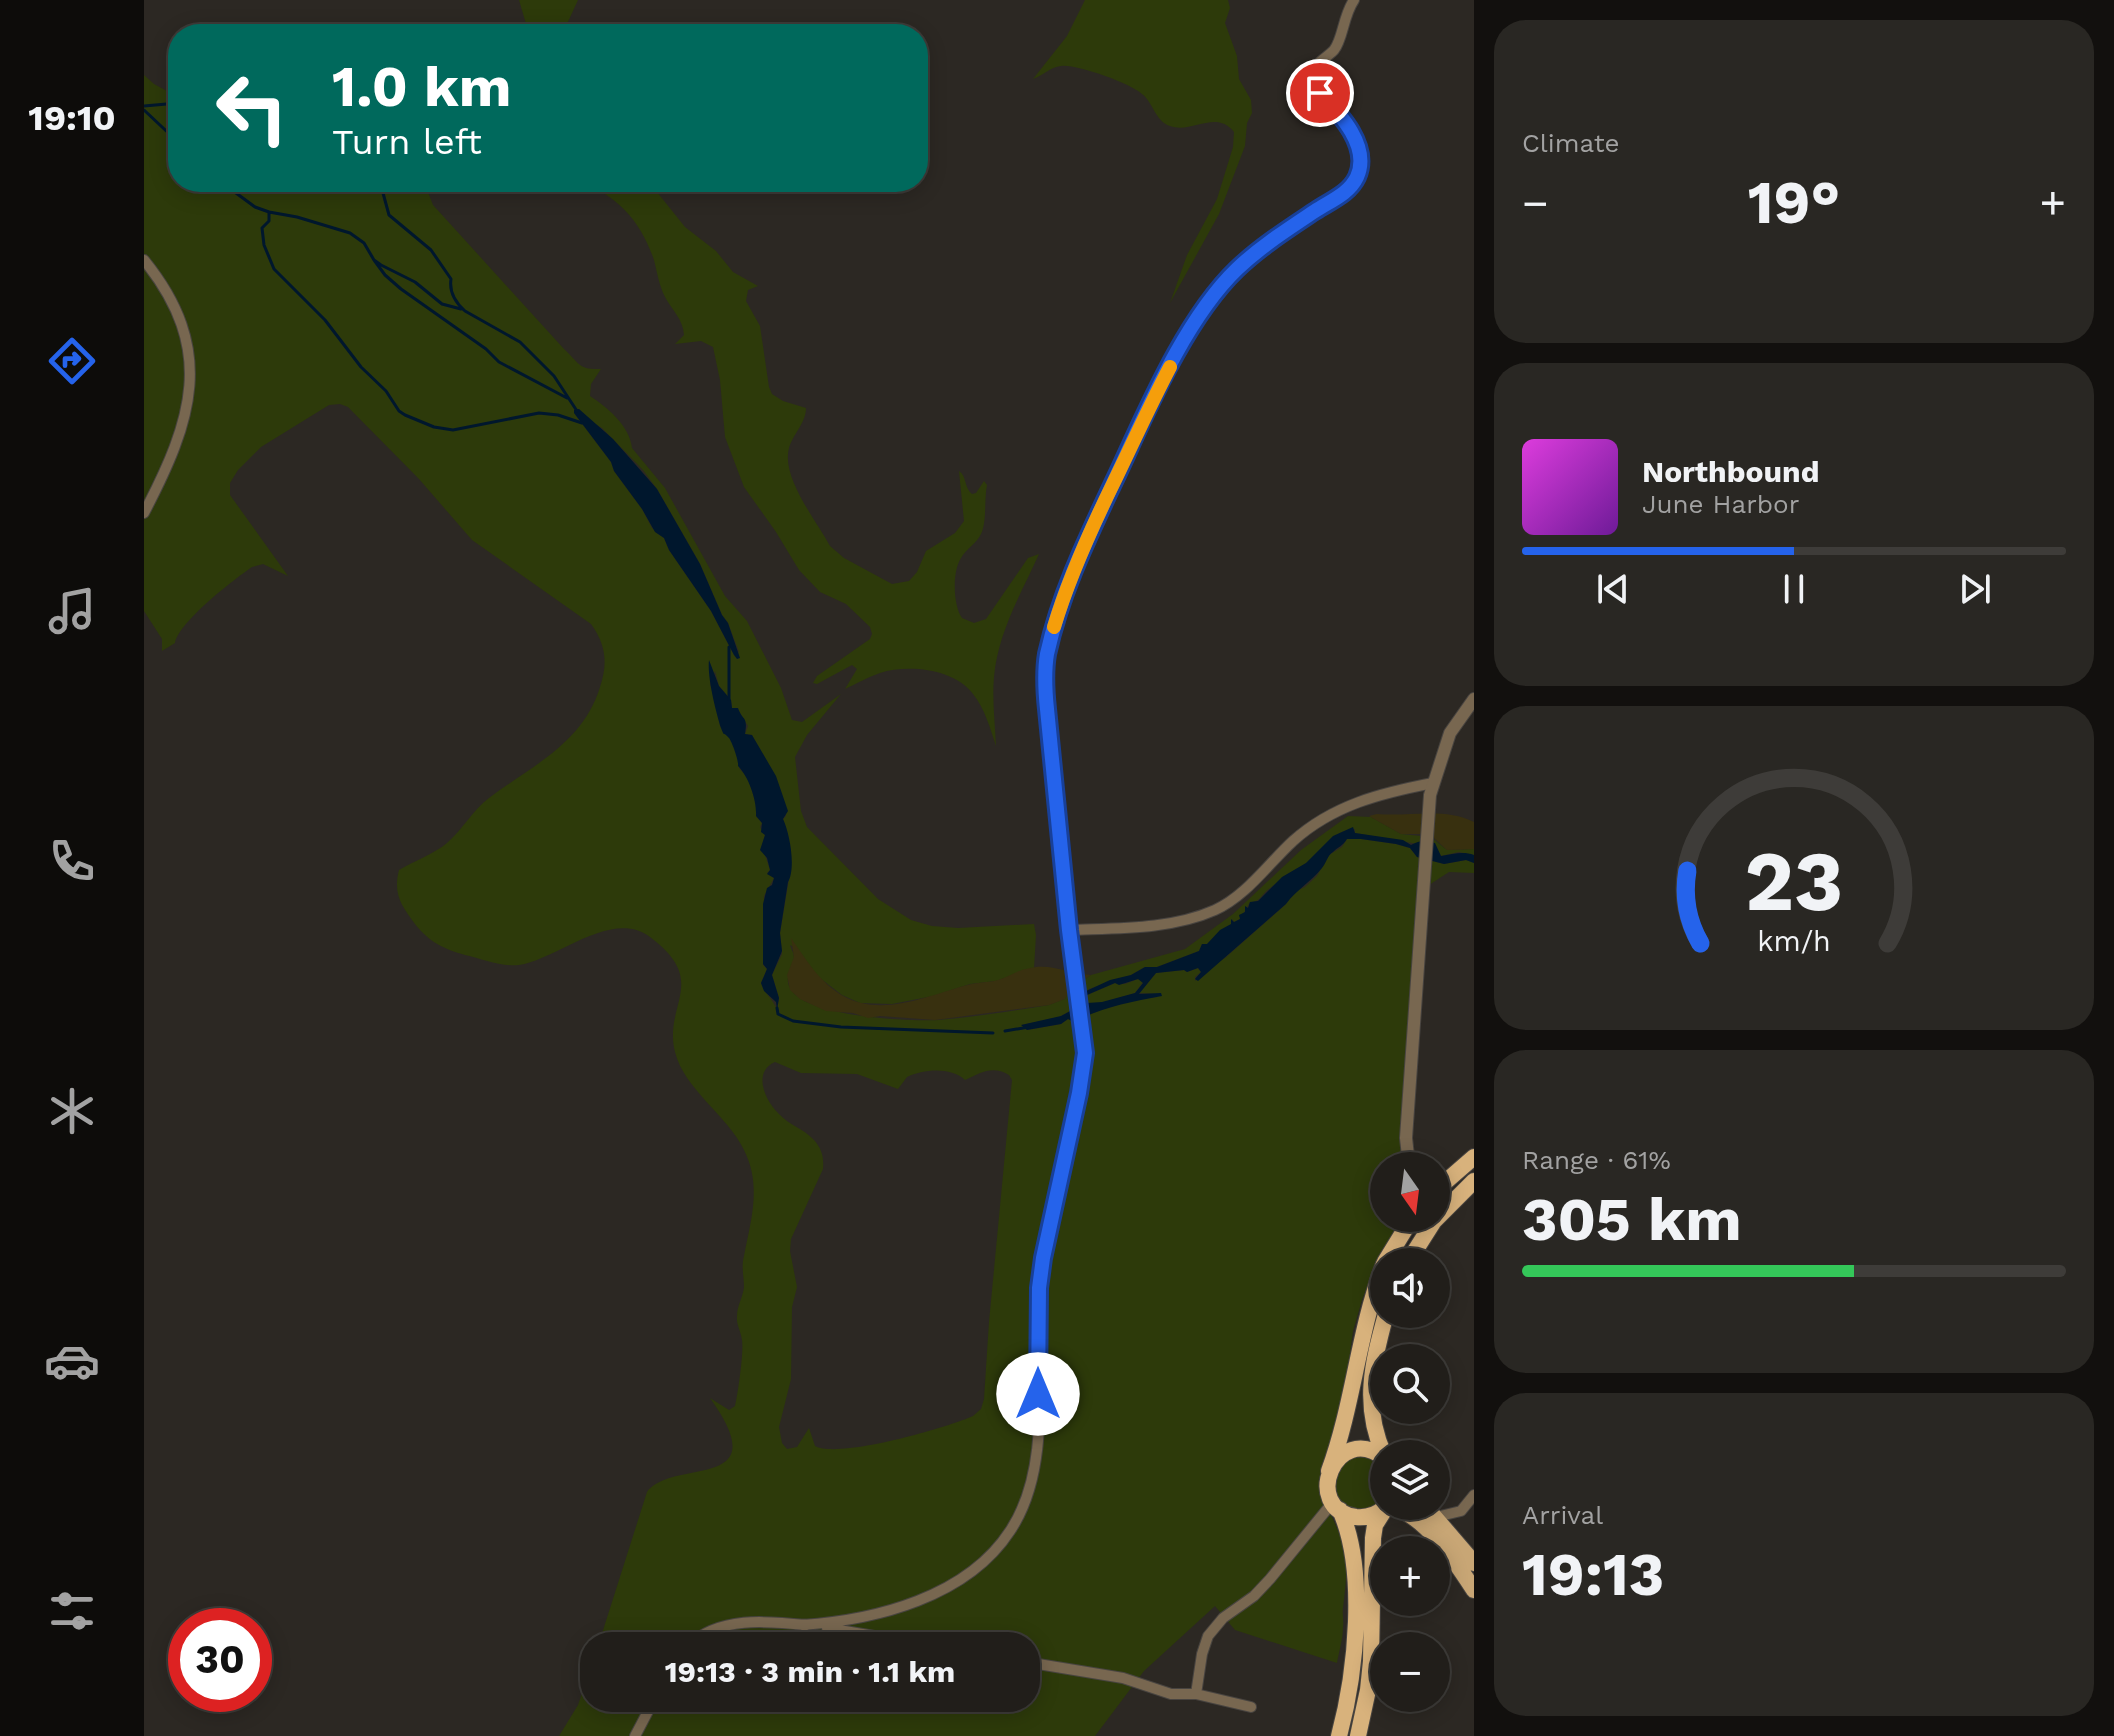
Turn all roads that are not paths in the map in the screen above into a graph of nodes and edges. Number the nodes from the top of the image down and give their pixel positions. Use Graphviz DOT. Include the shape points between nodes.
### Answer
graph roads {
  1 [pos="1354,0"];
  2 [pos="144,260"];
  3 [pos="144,513"];
  4 [pos="1474,699"];
  5 [pos="1431,789"];
  6 [pos="1069,930"];
  7 [pos="1408,1152"];
  8 [pos="1474,1157"];
  9 [pos="1450,1178"];
  10 [pos="1474,1181"];
  11 [pos="1417,1248"];
  12 [pos="1370,1301"];
  13 [pos="1382,1328"];
  14 [pos="1378,1440"];
  15 [pos="1370,1450"];
  16 [pos="1329,1471"];
  17 [pos="1474,1495"];
  18 [pos="1336,1506"];
  19 [pos="1450,1511"];
  20 [pos="1461,1511"];
  21 [pos="1474,1512"];
  22 [pos="1370,1516"];
  23 [pos="1378,1520"];
  24 [pos="1418,1520"];
  25 [pos="1438,1520"];
  26 [pos="1474,1563"];
  27 [pos="1474,1590"];
  28 [pos="802,1625"];
  29 [pos="706,1632"];
  30 [pos="846,1632"];
  31 [pos="1040,1664"];
  32 [pos="1196,1694"];
  33 [pos="1251,1707"];
  34 [pos="648,1712"];
  35 [pos="635,1736"];
  36 [pos="1339,1736"];
  37 [pos="1358,1736"];
  1 -- 6 [label="street" via="1336,48 1312,75 1354,138 1360,162 1356,180 1265,246 1214,296 1137,429 1064,595 1045,672"];
  2 -- 3 [label="street" via="181,324 190,375 181,436"];
  4 -- 5 [label="street" via="1450,733"];
  5 -- 6 [label="street" via="1374,796 1334,811 1214,911 1143,926"];
  5 -- 7 [label="street"];
  6 -- 28 [label="street" via="1084,1066 1043,1258 1037,1439 1020,1514 991,1555 950,1585 877,1613"];
  8 -- 9 [label="highway"];
  10 -- 11 [label="highway" via="1434,1221"];
  12 -- 16 [label="highway" via="1349,1409"];
  13 -- 14 [label="highway" via="1370,1394"];
  15 -- 16 [label="highway" via="1339,1457"];
  16 -- 18 [label="highway" via="1327,1487"];
  17 -- 20 [label="street"];
  18 -- 22 [label="highway"];
  18 -- 32 [label="street" via="1254,1596 1208,1636"];
  18 -- 36 [label="highway" via="1349,1531 1355,1590 1352,1673"];
  19 -- 20 [label="street"];
  20 -- 21 [label="street"];
  23 -- 37 [label="highway" via="1373,1538 1371,1661"];
  24 -- 27 [label="main road"];
  25 -- 26 [label="main road"];
  28 -- 29 [label="street" via="731,1624"];
  28 -- 30 [label="street"];
  31 -- 32 [label="street" via="1123,1678 1171,1694"];
  32 -- 33 [label="street"];
  34 -- 35 [label="street"];
}
